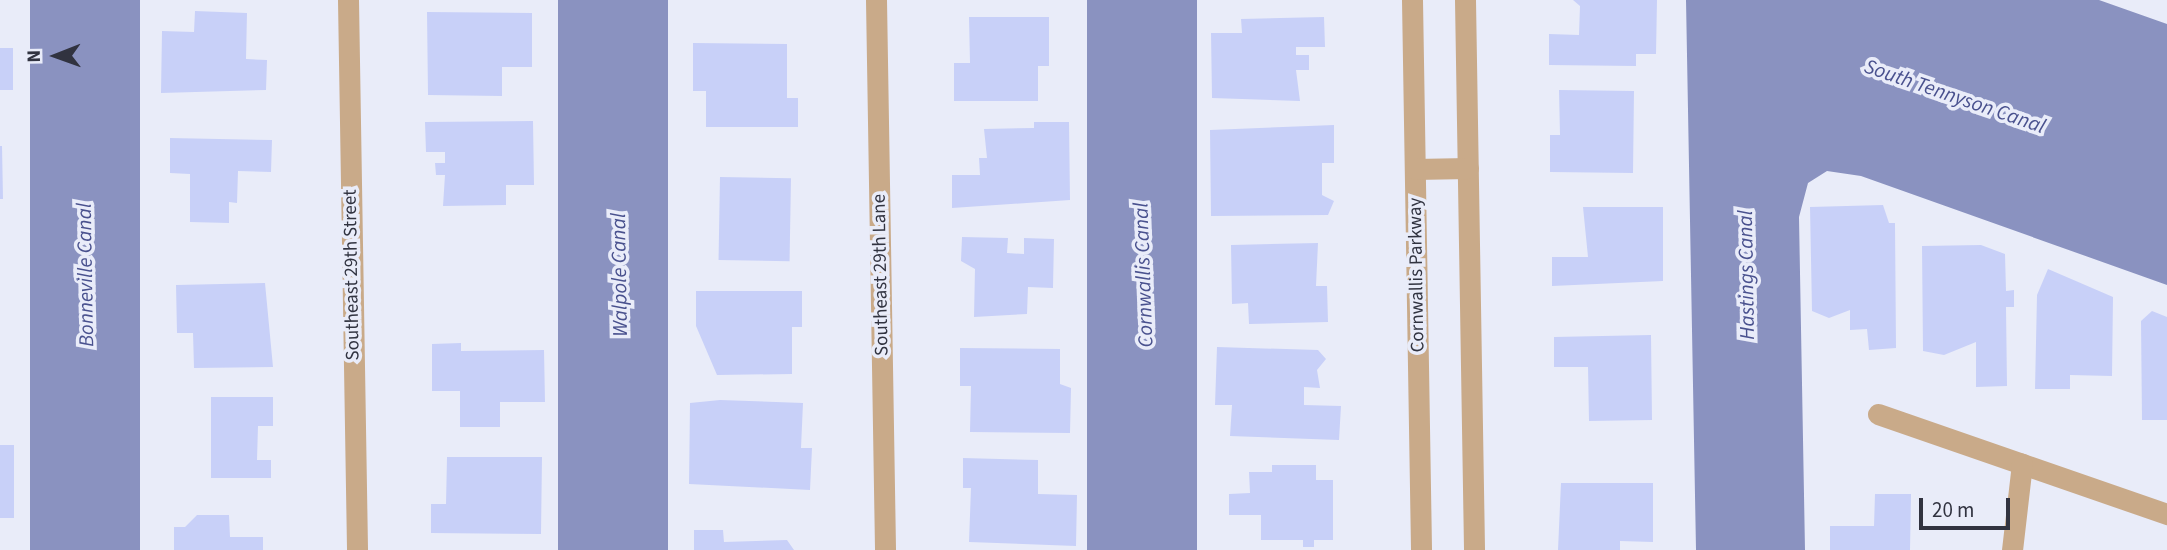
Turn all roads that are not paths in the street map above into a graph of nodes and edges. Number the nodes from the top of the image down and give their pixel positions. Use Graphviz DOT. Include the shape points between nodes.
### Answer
graph roads {
  1 [pos="348,0"];
  2 [pos="876,0"];
  3 [pos="1412,0"];
  4 [pos="1465,0"];
  5 [pos="1468,168"];
  6 [pos="1415,169"];
  7 [pos="1878,414"];
  8 [pos="2022,464"];
  9 [pos="2167,514"];
  10 [pos="357,550"];
  11 [pos="885,550"];
  12 [pos="1421,550"];
  13 [pos="1474,550"];
  14 [pos="2012,550"];
  1 -- 10 [label="street, Southeast 29th Street"];
  2 -- 11 [label="street, Southeast 29th Lane"];
  3 -- 6 [label="street, Cornwallis Parkway"];
  4 -- 5 [label="street"];
  5 -- 6 [label="street"];
  5 -- 13 [label="street"];
  6 -- 12 [label="street, Cornwallis Parkway"];
  7 -- 8 [label="street"];
  8 -- 9 [label="street"];
  8 -- 14 [label="street"];
}
